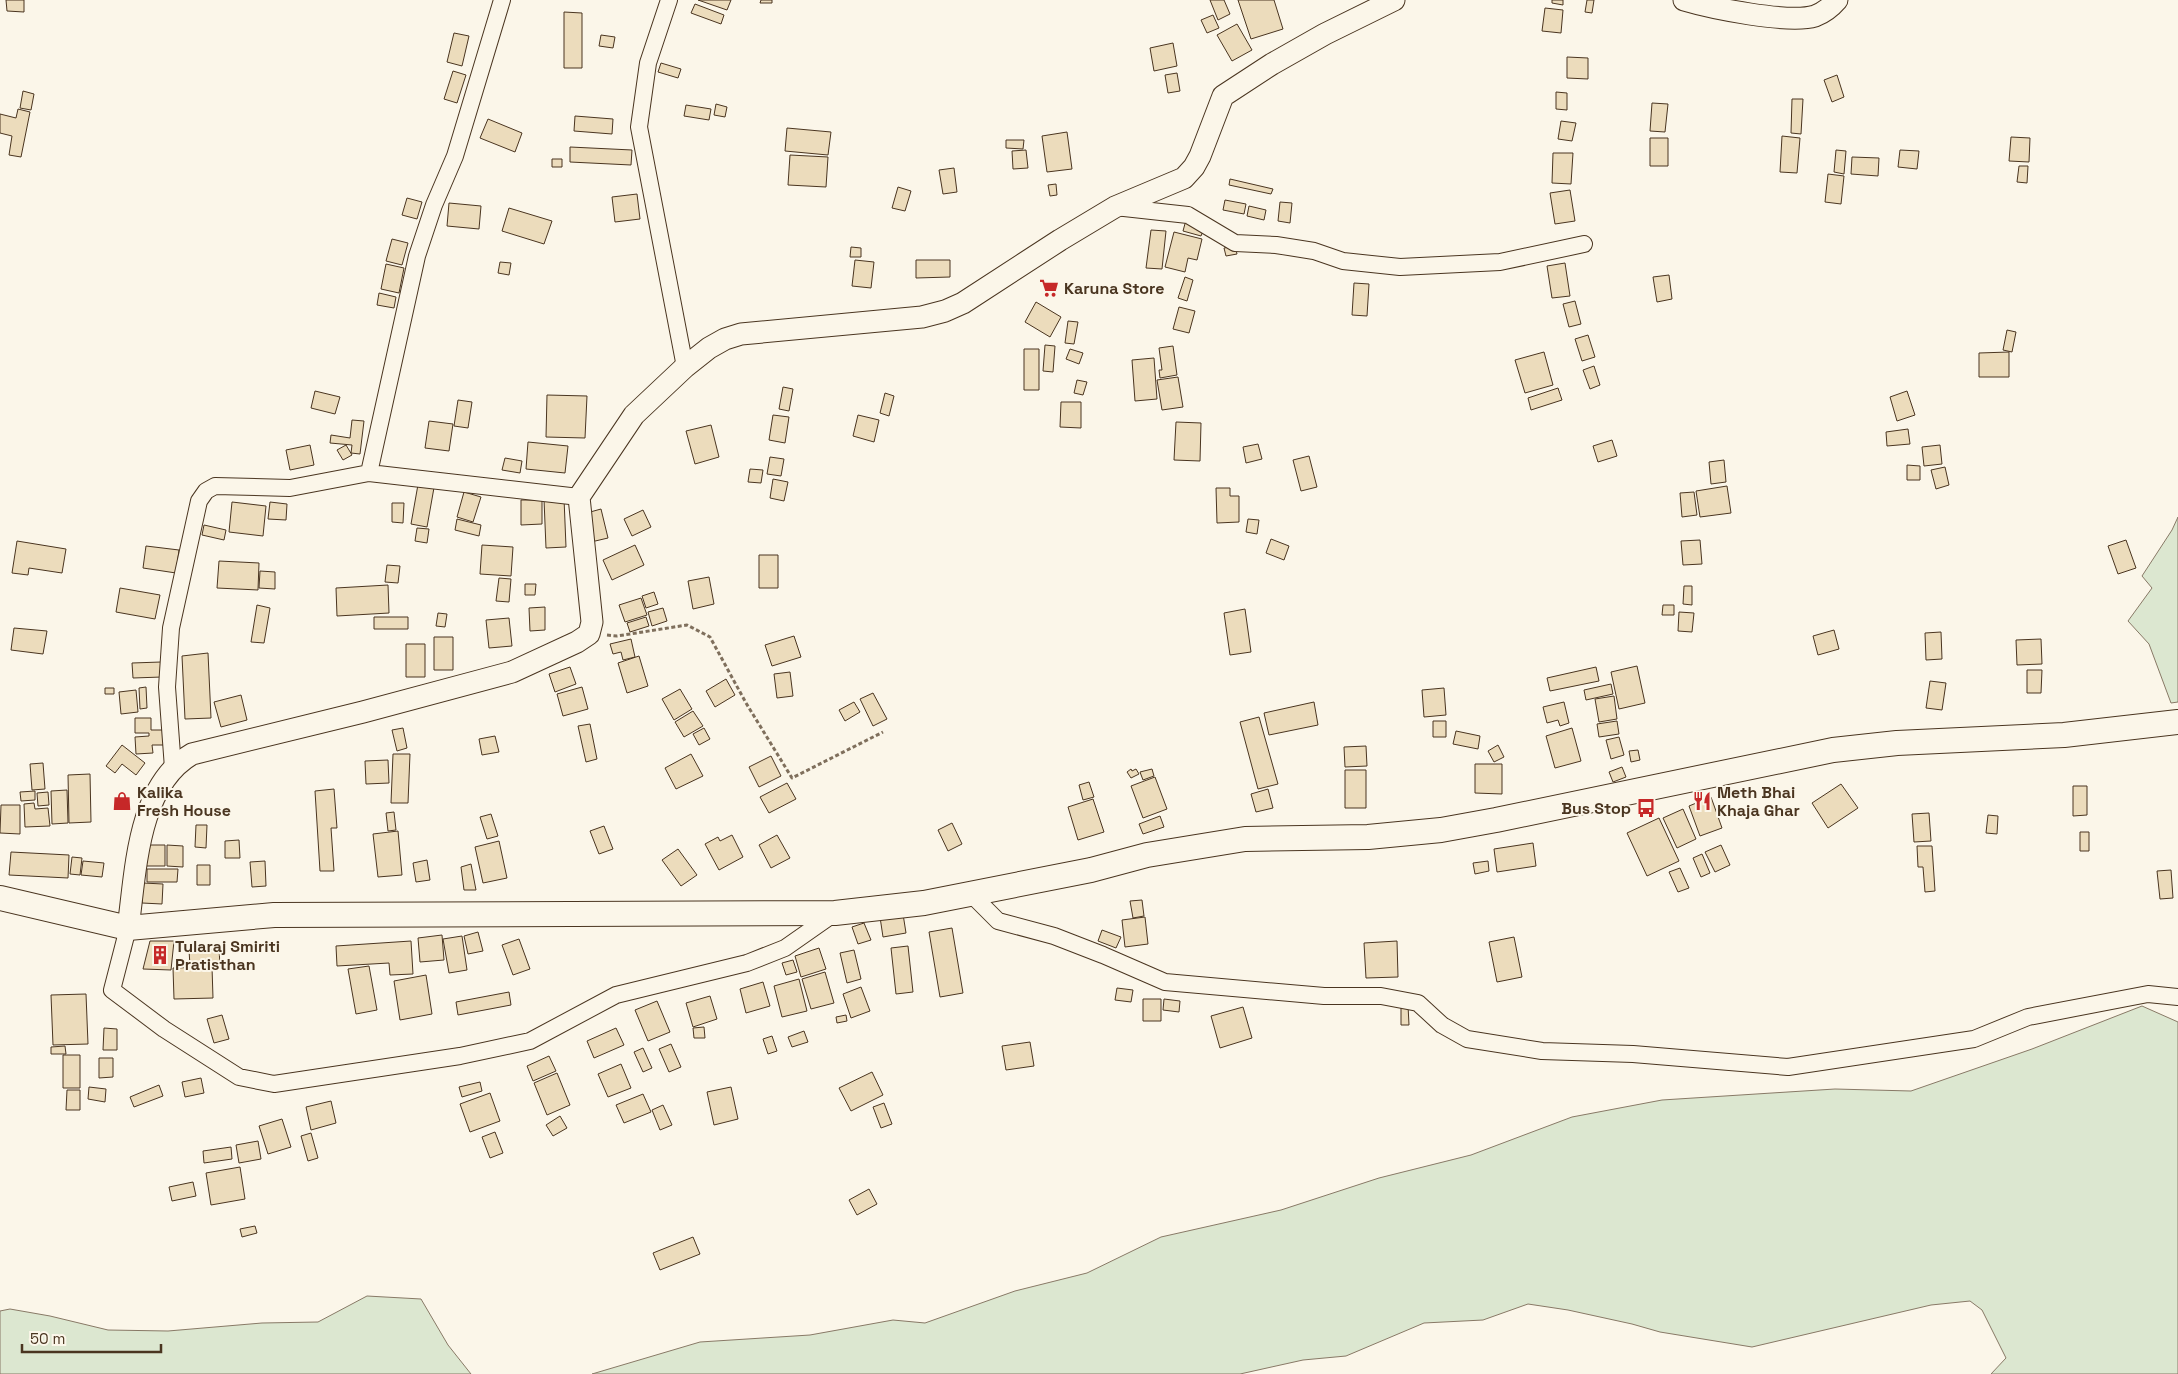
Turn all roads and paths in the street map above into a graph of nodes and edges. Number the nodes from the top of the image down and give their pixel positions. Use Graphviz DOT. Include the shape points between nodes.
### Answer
graph roads {
  1 [pos="502,0"];
  2 [pos="669,0"];
  3 [pos="1394,0"];
  4 [pos="1684,0"];
  5 [pos="1837,0"];
  6 [pos="1115,207"];
  7 [pos="1584,244"];
  8 [pos="685,366"];
  9 [pos="369,473"];
  10 [pos="579,497"];
  11 [pos="589,634"];
  12 [pos="2178,722"];
  13 [pos="883,732"];
  14 [pos="173,768"];
  15 [pos="970,894"];
  16 [pos="0,898"];
  17 [pos="835,913"];
  18 [pos="128,928"];
  19 [pos="2178,997"];
  1 -- 9 [label="street" via="455,156 417,256"];
  2 -- 8 [label="street" via="648,63 639,127"];
  3 -- 6 [label="street" via="1325,34 1223,96 1200,156 1184,178"];
  4 -- 5 [label="street" via="1703,6 1791,19 1814,16"];
  6 -- 7 [label="street" via="1188,215 1235,243 1276,245 1314,251 1343,261 1400,267 1500,262"];
  6 -- 8 [label="street" via="946,311 741,334 725,339"];
  8 -- 10 [label="street" via="634,415"];
  9 -- 10 [label="street"];
  9 -- 14 [label="street" via="290,488 216,486 206,491 199,501 172,628 167,686"];
  10 -- 11 [label="street" via="592,622"];
  11 -- 13 [label="path" via="617,636 687,625 710,637 792,778"];
  11 -- 14 [label="street" via="512,672 192,754"];
  12 -- 15 [label="main road" via="2064,736 1897,743 1832,750 1441,830 1368,837 1245,839 1148,855"];
  14 -- 18 [label="street" via="154,798 141,833"];
  15 -- 17 [label="main road" via="924,903"];
  15 -- 19 [label="street" via="998,921 1062,940 1165,982 1324,996 1381,996 1418,1003 1442,1024 1467,1039 1542,1051 1633,1054 1788,1067 1974,1039 2028,1017 2148,994"];
  16 -- 18 [label="main road"];
  17 -- 18 [label="main road" via="274,915"];
  17 -- 18 [label="street" via="785,948 747,963 616,995 530,1041 460,1056 274,1084 239,1077 164,1029 112,990"];
}
